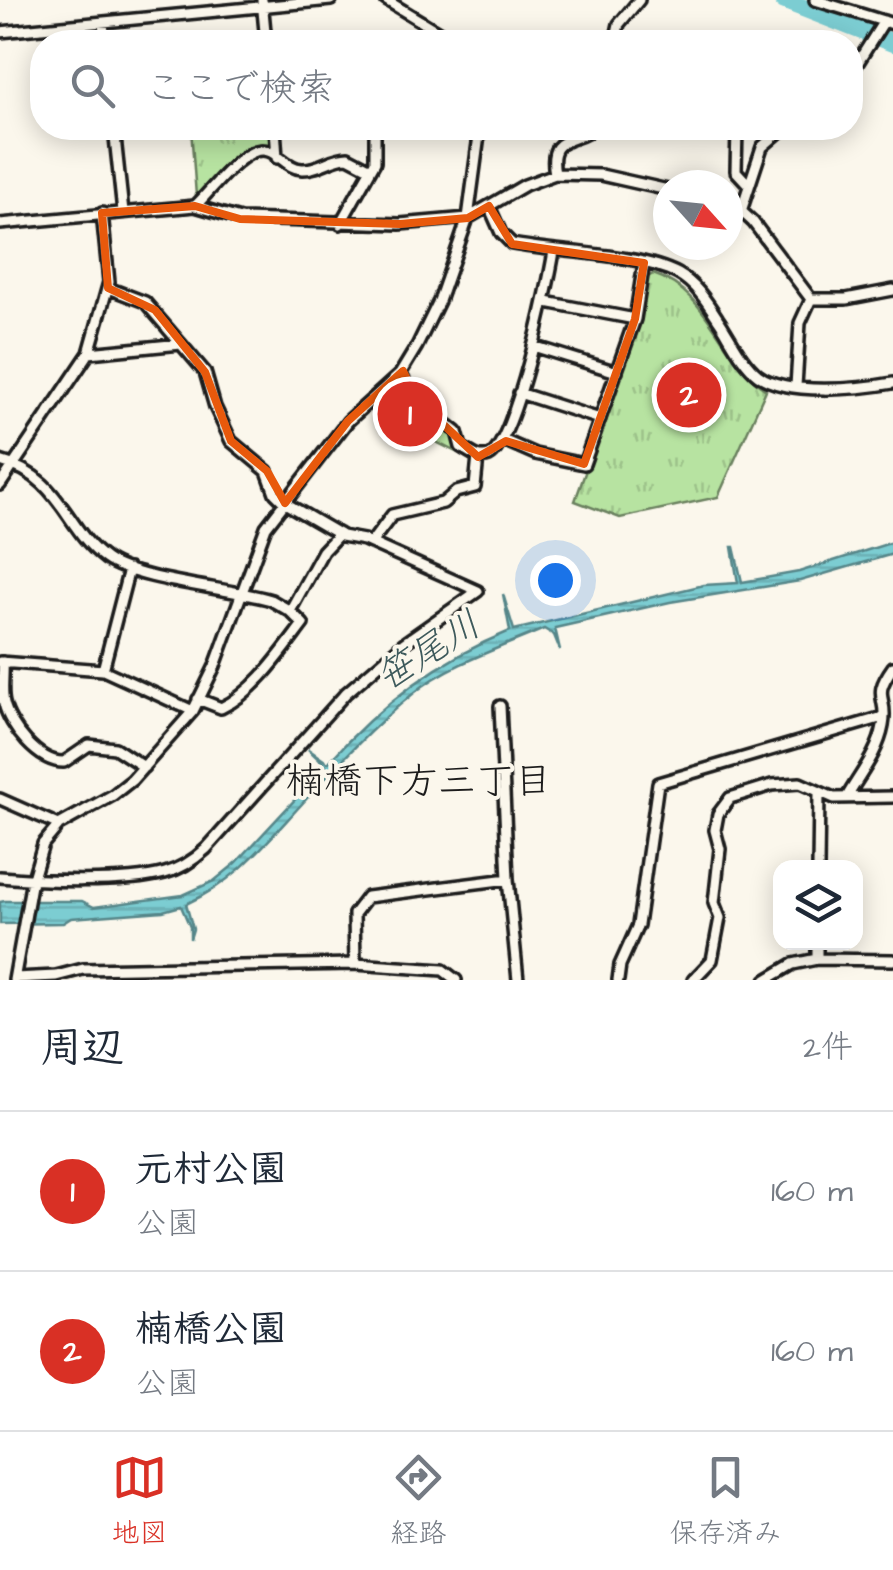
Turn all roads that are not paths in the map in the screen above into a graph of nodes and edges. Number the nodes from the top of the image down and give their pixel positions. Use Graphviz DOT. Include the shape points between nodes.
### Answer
graph roads {
  1 [pos="331,0"];
  2 [pos="386,0"];
  3 [pos="639,0"];
  4 [pos="815,0"];
  5 [pos="262,3"];
  6 [pos="103,22"];
  7 [pos="886,23"];
  8 [pos="104,30"];
  9 [pos="265,30"];
  10 [pos="435,30"];
  11 [pos="617,30"];
  12 [pos="0,32"];
  13 [pos="863,55"];
  14 [pos="115,140"];
  15 [pos="276,140"];
  16 [pos="376,140"];
  17 [pos="478,140"];
  18 [pos="567,140"];
  19 [pos="737,140"];
  20 [pos="770,140"];
  21 [pos="278,158"];
  22 [pos="369,168"];
  23 [pos="555,174"];
  24 [pos="748,184"];
  25 [pos="653,187"];
  26 [pos="743,203"];
  27 [pos="195,206"];
  28 [pos="489,206"];
  29 [pos="124,212"];
  30 [pos="102,213"];
  31 [pos="743,213"];
  32 [pos="468,218"];
  33 [pos="0,224"];
  34 [pos="340,224"];
  35 [pos="554,250"];
  36 [pos="644,263"];
  37 [pos="108,288"];
  38 [pos="893,290"];
  39 [pos="811,298"];
  40 [pos="546,302"];
  41 [pos="634,319"];
  42 [pos="182,344"];
  43 [pos="533,346"];
  44 [pos="89,353"];
  45 [pos="617,372"];
  46 [pos="400,374"];
  47 [pos="893,383"];
  48 [pos="796,386"];
  49 [pos="519,393"];
  50 [pos="600,419"];
  51 [pos="503,440"];
  52 [pos="478,457"];
  53 [pos="0,461"];
  54 [pos="13,464"];
  55 [pos="0,486"];
  56 [pos="285,503"];
  57 [pos="338,534"];
  58 [pos="371,543"];
  59 [pos="129,570"];
  60 [pos="242,593"];
  61 [pos="290,611"];
  62 [pos="2,662"];
  63 [pos="893,667"];
  64 [pos="103,670"];
  65 [pos="198,700"];
  66 [pos="500,706"];
  67 [pos="193,711"];
  68 [pos="883,717"];
  69 [pos="144,767"];
  70 [pos="820,792"];
  71 [pos="848,797"];
  72 [pos="893,797"];
  73 [pos="0,800"];
  74 [pos="59,825"];
  75 [pos="818,860"];
  76 [pos="0,877"];
  77 [pos="508,879"];
  78 [pos="32,882"];
  79 [pos="817,950"];
  80 [pos="817,959"];
  81 [pos="893,960"];
  82 [pos="355,964"];
  83 [pos="15,976"];
  84 [pos="695,979"];
  85 [pos="456,980"];
  86 [pos="518,980"];
  87 [pos="618,980"];
  88 [pos="710,980"];
  89 [pos="766,980"];
  1 -- 5 [label="street"];
  2 -- 10 [label="street"];
  3 -- 11 [label="street"];
  4 -- 7 [label="street"];
  5 -- 6 [label="street"];
  5 -- 9 [label="street"];
  6 -- 8 [label="street"];
  6 -- 12 [label="street"];
  7 -- 13 [label="street"];
  14 -- 29 [label="street"];
  15 -- 21 [label="street"];
  16 -- 22 [label="street" via="377,157"];
  17 -- 32 [label="street"];
  18 -- 23 [label="street" via="552,159"];
  19 -- 24 [label="street" via="736,171"];
  20 -- 24 [label="street"];
  21 -- 22 [label="street" via="308,168 348,157"];
  21 -- 27 [label="street" via="263,150 247,153"];
  22 -- 34 [label="street"];
  23 -- 25 [label="street"];
  23 -- 28 [label="street"];
  24 -- 26 [label="street"];
  27 -- 29 [label="street"];
  27 -- 34 [label="street" via="240,218"];
  28 -- 32 [label="street"];
  28 -- 35 [label="street" via="512,244"];
  29 -- 30 [label="street"];
  30 -- 33 [label="street"];
  30 -- 37 [label="street"];
  31 -- 39 [label="street"];
  32 -- 34 [label="street"];
  32 -- 46 [label="street" via="439,301"];
  35 -- 36 [label="street"];
  35 -- 40 [label="street"];
  36 -- 41 [label="street"];
  36 -- 48 [label="street" via="694,286 757,374"];
  37 -- 42 [label="street" via="145,302"];
  37 -- 44 [label="street"];
  38 -- 39 [label="street"];
  39 -- 48 [label="street" via="800,323"];
  40 -- 41 [label="street"];
  40 -- 43 [label="street"];
  41 -- 45 [label="street"];
  42 -- 44 [label="street"];
  42 -- 56 [label="street" via="205,372 231,442 266,471"];
  43 -- 45 [label="street"];
  43 -- 49 [label="street"];
  44 -- 54 [label="street"];
  45 -- 50 [label="street"];
  46 -- 52 [label="street" via="418,401 456,432 461,447"];
  46 -- 56 [label="street" via="348,422"];
  47 -- 48 [label="street" via="864,389"];
  49 -- 50 [label="street"];
  49 -- 51 [label="street"];
  50 -- 51 [label="street" via="584,464"];
  51 -- 52 [label="street" via="494,453"];
  52 -- 58 [label="street" via="475,487 392,515"];
  53 -- 54 [label="street"];
  54 -- 55 [label="street"];
  54 -- 59 [label="street" via="59,498 107,559"];
  56 -- 57 [label="street"];
  56 -- 60 [label="street" via="261,536"];
  57 -- 58 [label="street"];
  57 -- 61 [label="street"];
  58 -- 78 [label="street" via="478,590 346,693 195,858 164,874"];
  59 -- 60 [label="street"];
  59 -- 64 [label="street"];
  60 -- 61 [label="street"];
  60 -- 65 [label="street"];
  61 -- 65 [label="street" via="303,624 262,674 221,708"];
  62 -- 64 [label="street"];
  62 -- 69 [label="street" via="4,704 24,738 48,760 64,762 89,746 115,748"];
  63 -- 68 [label="street" via="879,688"];
  64 -- 67 [label="street"];
  65 -- 67 [label="street"];
  66 -- 77 [label="street"];
  67 -- 69 [label="street"];
  68 -- 71 [label="street" via="870,762"];
  68 -- 87 [label="street" via="658,783 638,925"];
  69 -- 74 [label="street" via="113,795"];
  70 -- 71 [label="street"];
  70 -- 75 [label="street"];
  70 -- 84 [label="street" via="800,783 772,785 730,798 718,814 714,903 720,918 712,960"];
  71 -- 72 [label="street"];
  73 -- 74 [label="street"];
  74 -- 78 [label="street" via="43,844"];
  76 -- 78 [label="street"];
  77 -- 82 [label="street" via="367,897 354,914"];
  77 -- 86 [label="street"];
  78 -- 83 [label="street"];
  79 -- 80 [label="street"];
  80 -- 81 [label="street"];
  80 -- 89 [label="street"];
  82 -- 83 [label="street"];
  82 -- 85 [label="street" via="442,970"];
  84 -- 88 [label="street"];
}
